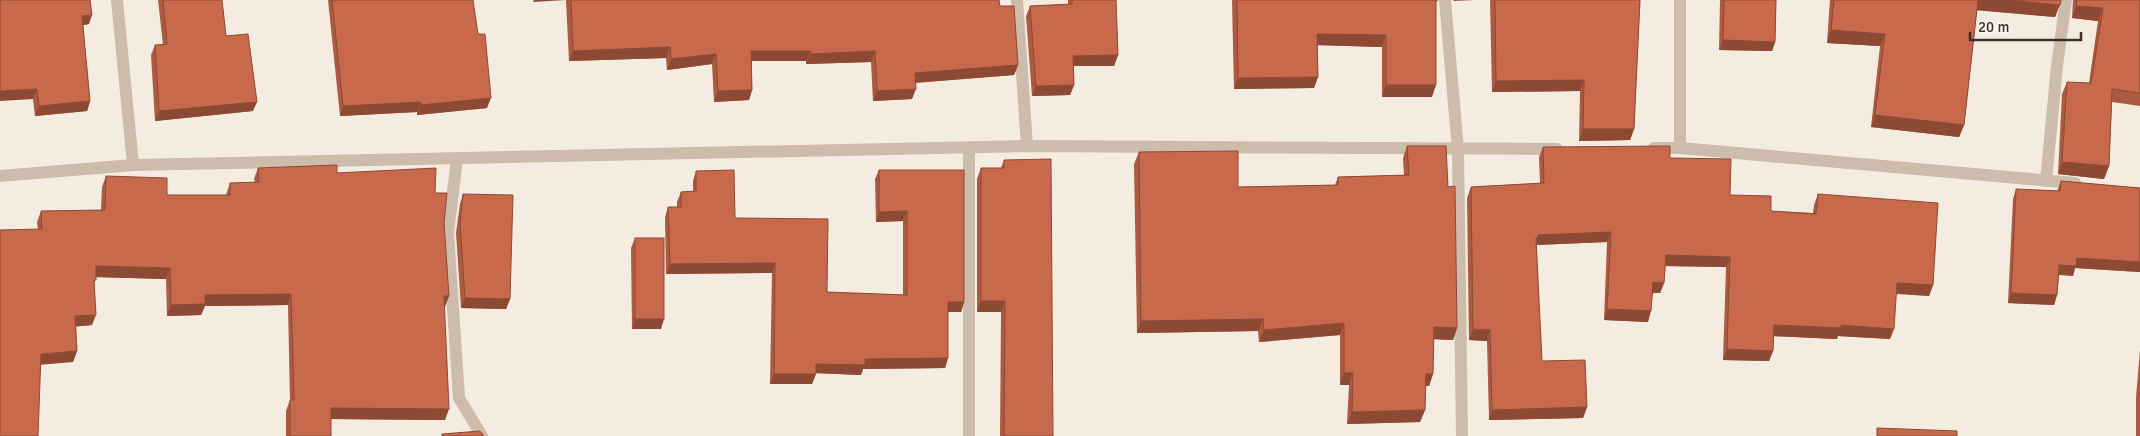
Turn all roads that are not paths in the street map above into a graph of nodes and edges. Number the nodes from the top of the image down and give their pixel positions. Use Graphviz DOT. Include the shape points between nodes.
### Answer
graph roads {
  1 [pos="117,0"];
  2 [pos="1017,0"];
  3 [pos="1445,0"];
  4 [pos="1680,0"];
  5 [pos="2066,0"];
  6 [pos="1028,146"];
  7 [pos="969,148"];
  8 [pos="1641,148"];
  9 [pos="1680,148"];
  10 [pos="1574,149"];
  11 [pos="1458,150"];
  12 [pos="457,159"];
  13 [pos="133,165"];
  14 [pos="0,176"];
  15 [pos="2046,181"];
  16 [pos="2084,184"];
  17 [pos="482,436"];
  18 [pos="969,436"];
  19 [pos="1462,436"];
  1 -- 13 [label="street"];
  2 -- 6 [label="street"];
  3 -- 11 [label="street"];
  4 -- 9 [label="street"];
  5 -- 15 [label="street"];
  6 -- 7 [label="street"];
  6 -- 11 [label="street"];
  7 -- 12 [label="street"];
  7 -- 18 [label="street"];
  8 -- 9 [label="street"];
  9 -- 15 [label="street"];
  10 -- 11 [label="street"];
  11 -- 19 [label="street"];
  12 -- 13 [label="street"];
  12 -- 17 [label="street" via="448,233 459,398"];
  13 -- 14 [label="street"];
  15 -- 16 [label="street"];
}
